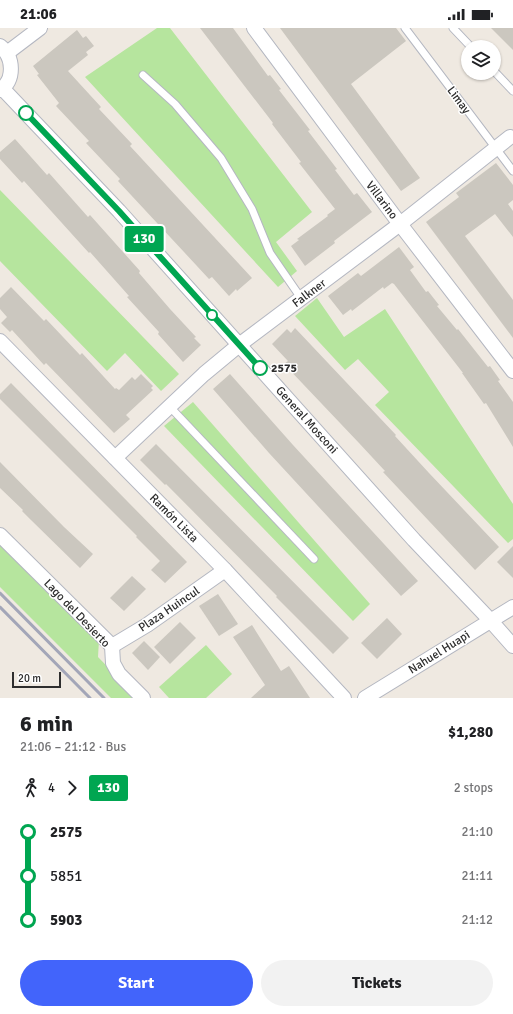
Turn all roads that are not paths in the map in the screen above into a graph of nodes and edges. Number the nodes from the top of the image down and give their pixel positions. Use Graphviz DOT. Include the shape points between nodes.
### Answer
graph roads {
  1 [pos="40,28"];
  2 [pos="254,28"];
  3 [pos="405,28"];
  4 [pos="453,28"];
  5 [pos="464,40"];
  6 [pos="4,49"];
  7 [pos="143,75"];
  8 [pos="501,78"];
  9 [pos="1,89"];
  10 [pos="513,91"];
  11 [pos="512,136"];
  12 [pos="496,149"];
  13 [pos="513,171"];
  14 [pos="400,224"];
  15 [pos="301,298"];
  16 [pos="0,341"];
  17 [pos="239,345"];
  18 [pos="513,371"];
  19 [pos="170,407"];
  20 [pos="115,458"];
  21 [pos="0,535"];
  22 [pos="314,559"];
  23 [pos="226,570"];
  24 [pos="513,608"];
  25 [pos="490,620"];
  26 [pos="112,646"];
  27 [pos="513,646"];
  28 [pos="143,698"];
  29 [pos="344,698"];
  30 [pos="365,698"];
  1 -- 6 [label="street"];
  2 -- 14 [label="street, Villarino"];
  3 -- 12 [label="lane, Limay"];
  4 -- 5 [label="lane"];
  6 -- 9 [label="street" via="11,62 11,72"];
  7 -- 15 [label="lane" via="175,104 221,158 252,209 270,253"];
  8 -- 10 [label="lane"];
  9 -- 17 [label="street, General Mosconi" via="119,211"];
  11 -- 12 [label="street, Falkner"];
  12 -- 13 [label="lane, Limay"];
  12 -- 14 [label="street, Falkner"];
  14 -- 15 [label="street, Falkner"];
  14 -- 18 [label="street, Villarino"];
  15 -- 17 [label="street, Falkner"];
  16 -- 20 [label="street, Ramón Lista"];
  17 -- 19 [label="street, Falkner"];
  17 -- 25 [label="street, General Mosconi" via="414,540"];
  19 -- 20 [label="street, Falkner"];
  19 -- 22 [label="lane"];
  20 -- 23 [label="street, Ramón Lista"];
  21 -- 26 [label="street, Lago del Desierto"];
  23 -- 26 [label="street, Plaza Huincul"];
  23 -- 29 [label="street, Ramón Lista"];
  24 -- 25 [label="street, Nahuel Huapi"];
  25 -- 27 [label="street, General Mosconi"];
  25 -- 30 [label="street, Nahuel Huapi"];
  26 -- 28 [label="street, Lago del Desierto" via="113,663 119,674"];
}
